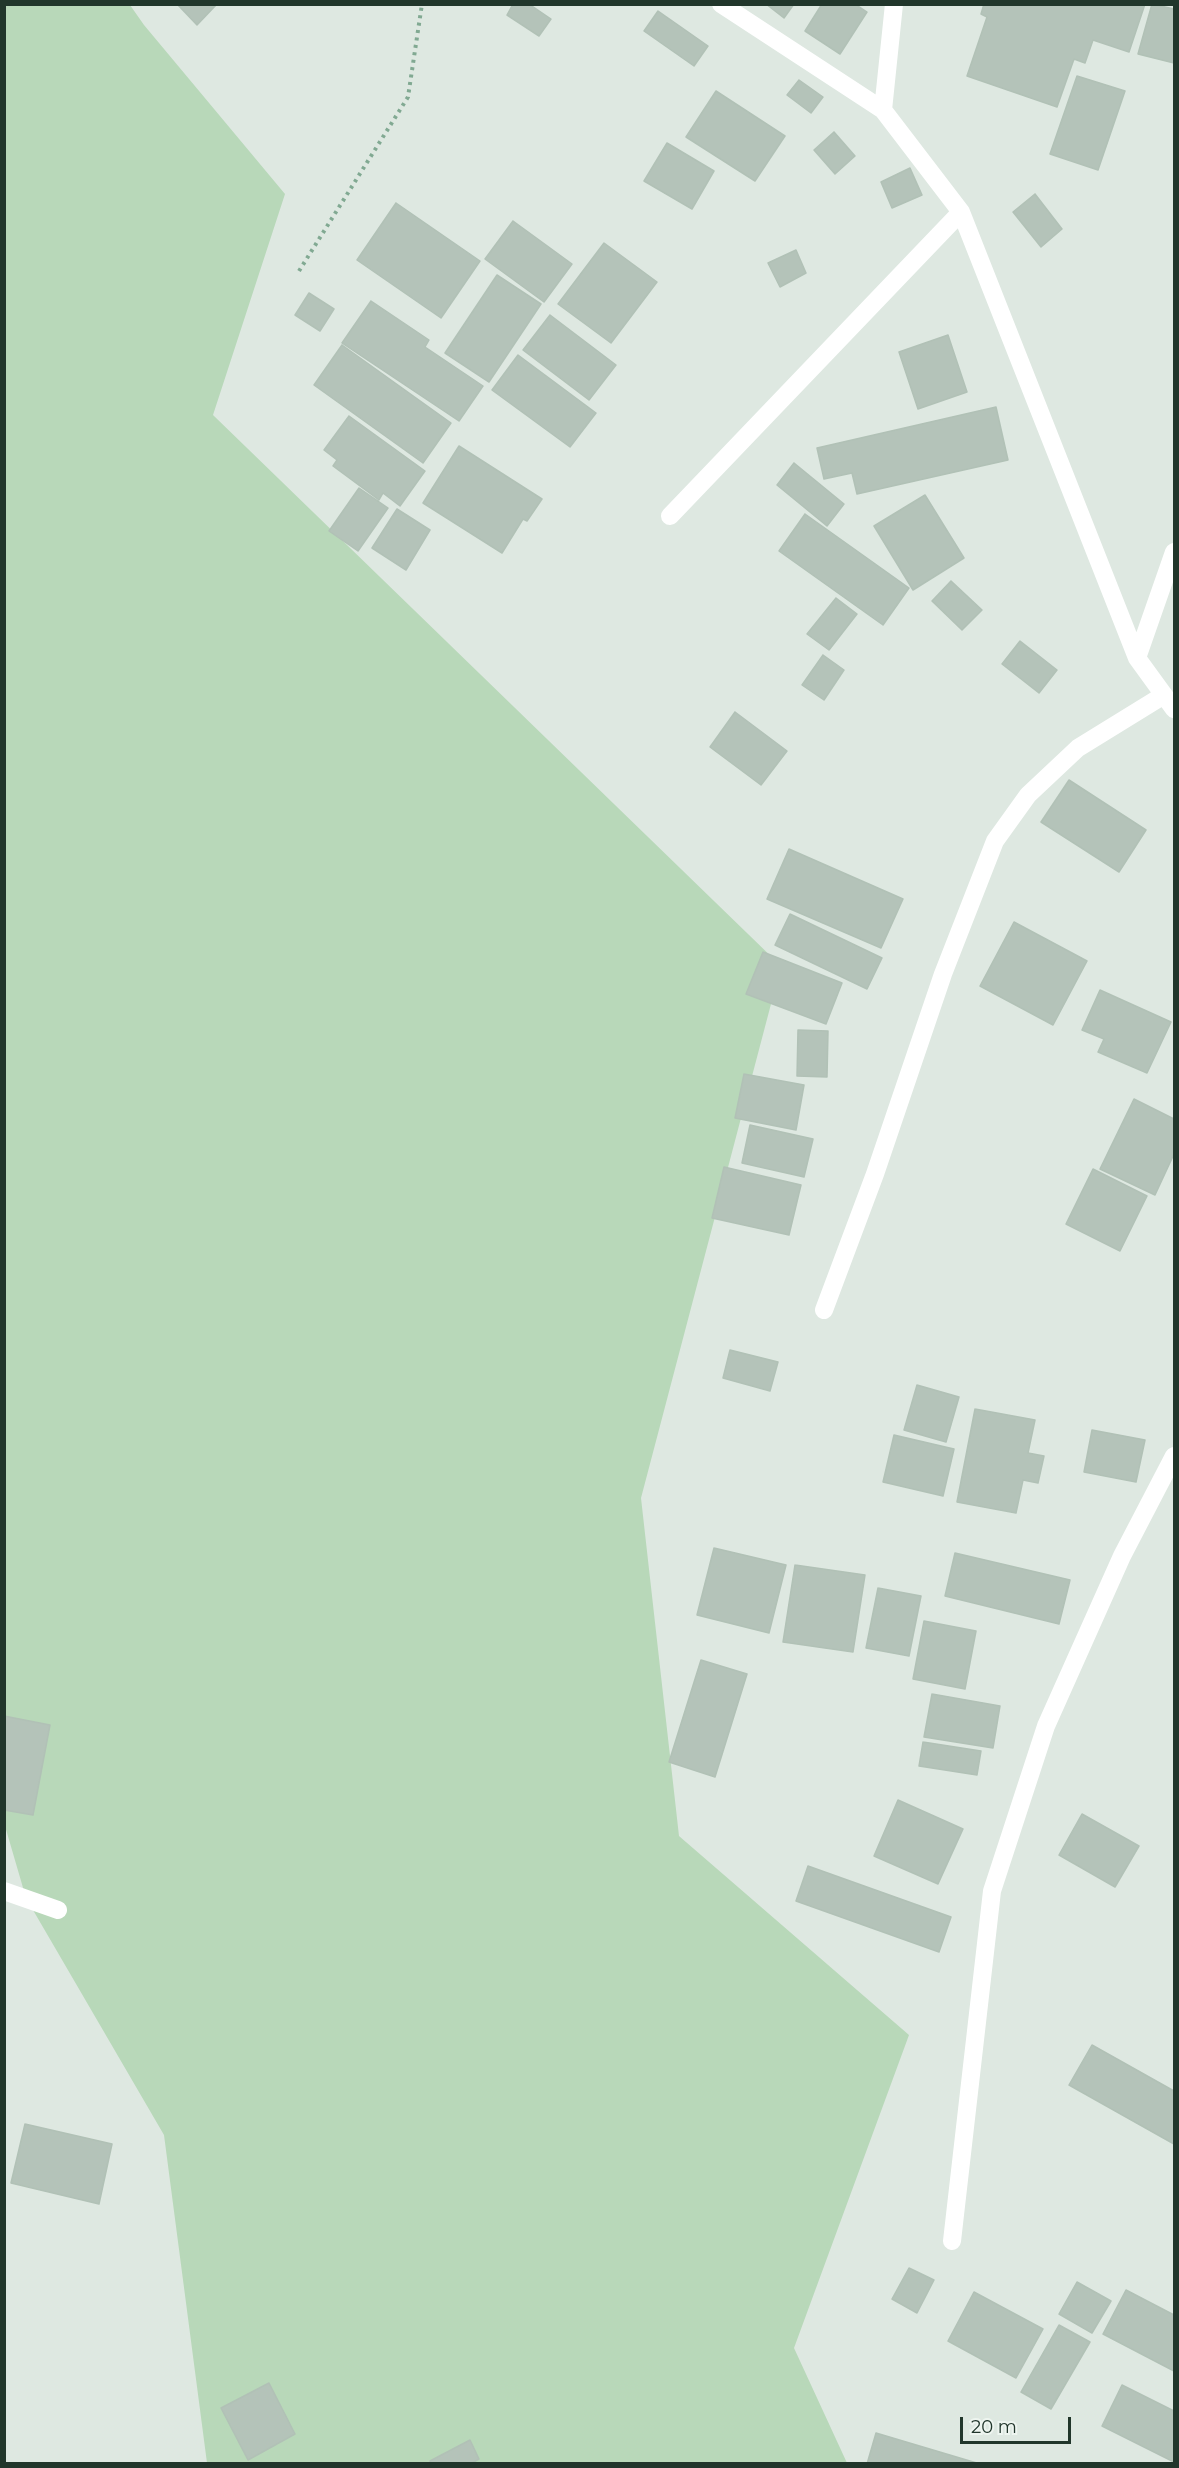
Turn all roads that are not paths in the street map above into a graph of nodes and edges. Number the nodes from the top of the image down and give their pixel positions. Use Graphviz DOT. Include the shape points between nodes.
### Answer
graph roads {
  1 [pos="720,4"];
  2 [pos="894,4"];
  3 [pos="883,110"];
  4 [pos="961,212"];
  5 [pos="670,516"];
  6 [pos="1174,552"];
  7 [pos="1137,658"];
  8 [pos="1169,702"];
  9 [pos="824,1310"];
  10 [pos="1174,1456"];
  11 [pos="4,1891"];
  12 [pos="58,1910"];
  13 [pos="952,2241"];
  1 -- 3 [label="street"];
  2 -- 3 [label="street"];
  3 -- 4 [label="street"];
  4 -- 5 [label="street"];
  4 -- 7 [label="street"];
  6 -- 7 [label="street"];
  7 -- 8 [label="street"];
  8 -- 9 [label="street" via="1078,748 1028,795 995,841 943,974"];
  10 -- 13 [label="street" via="1122,1556 1046,1726 992,1891"];
  11 -- 12 [label="street"];
}
